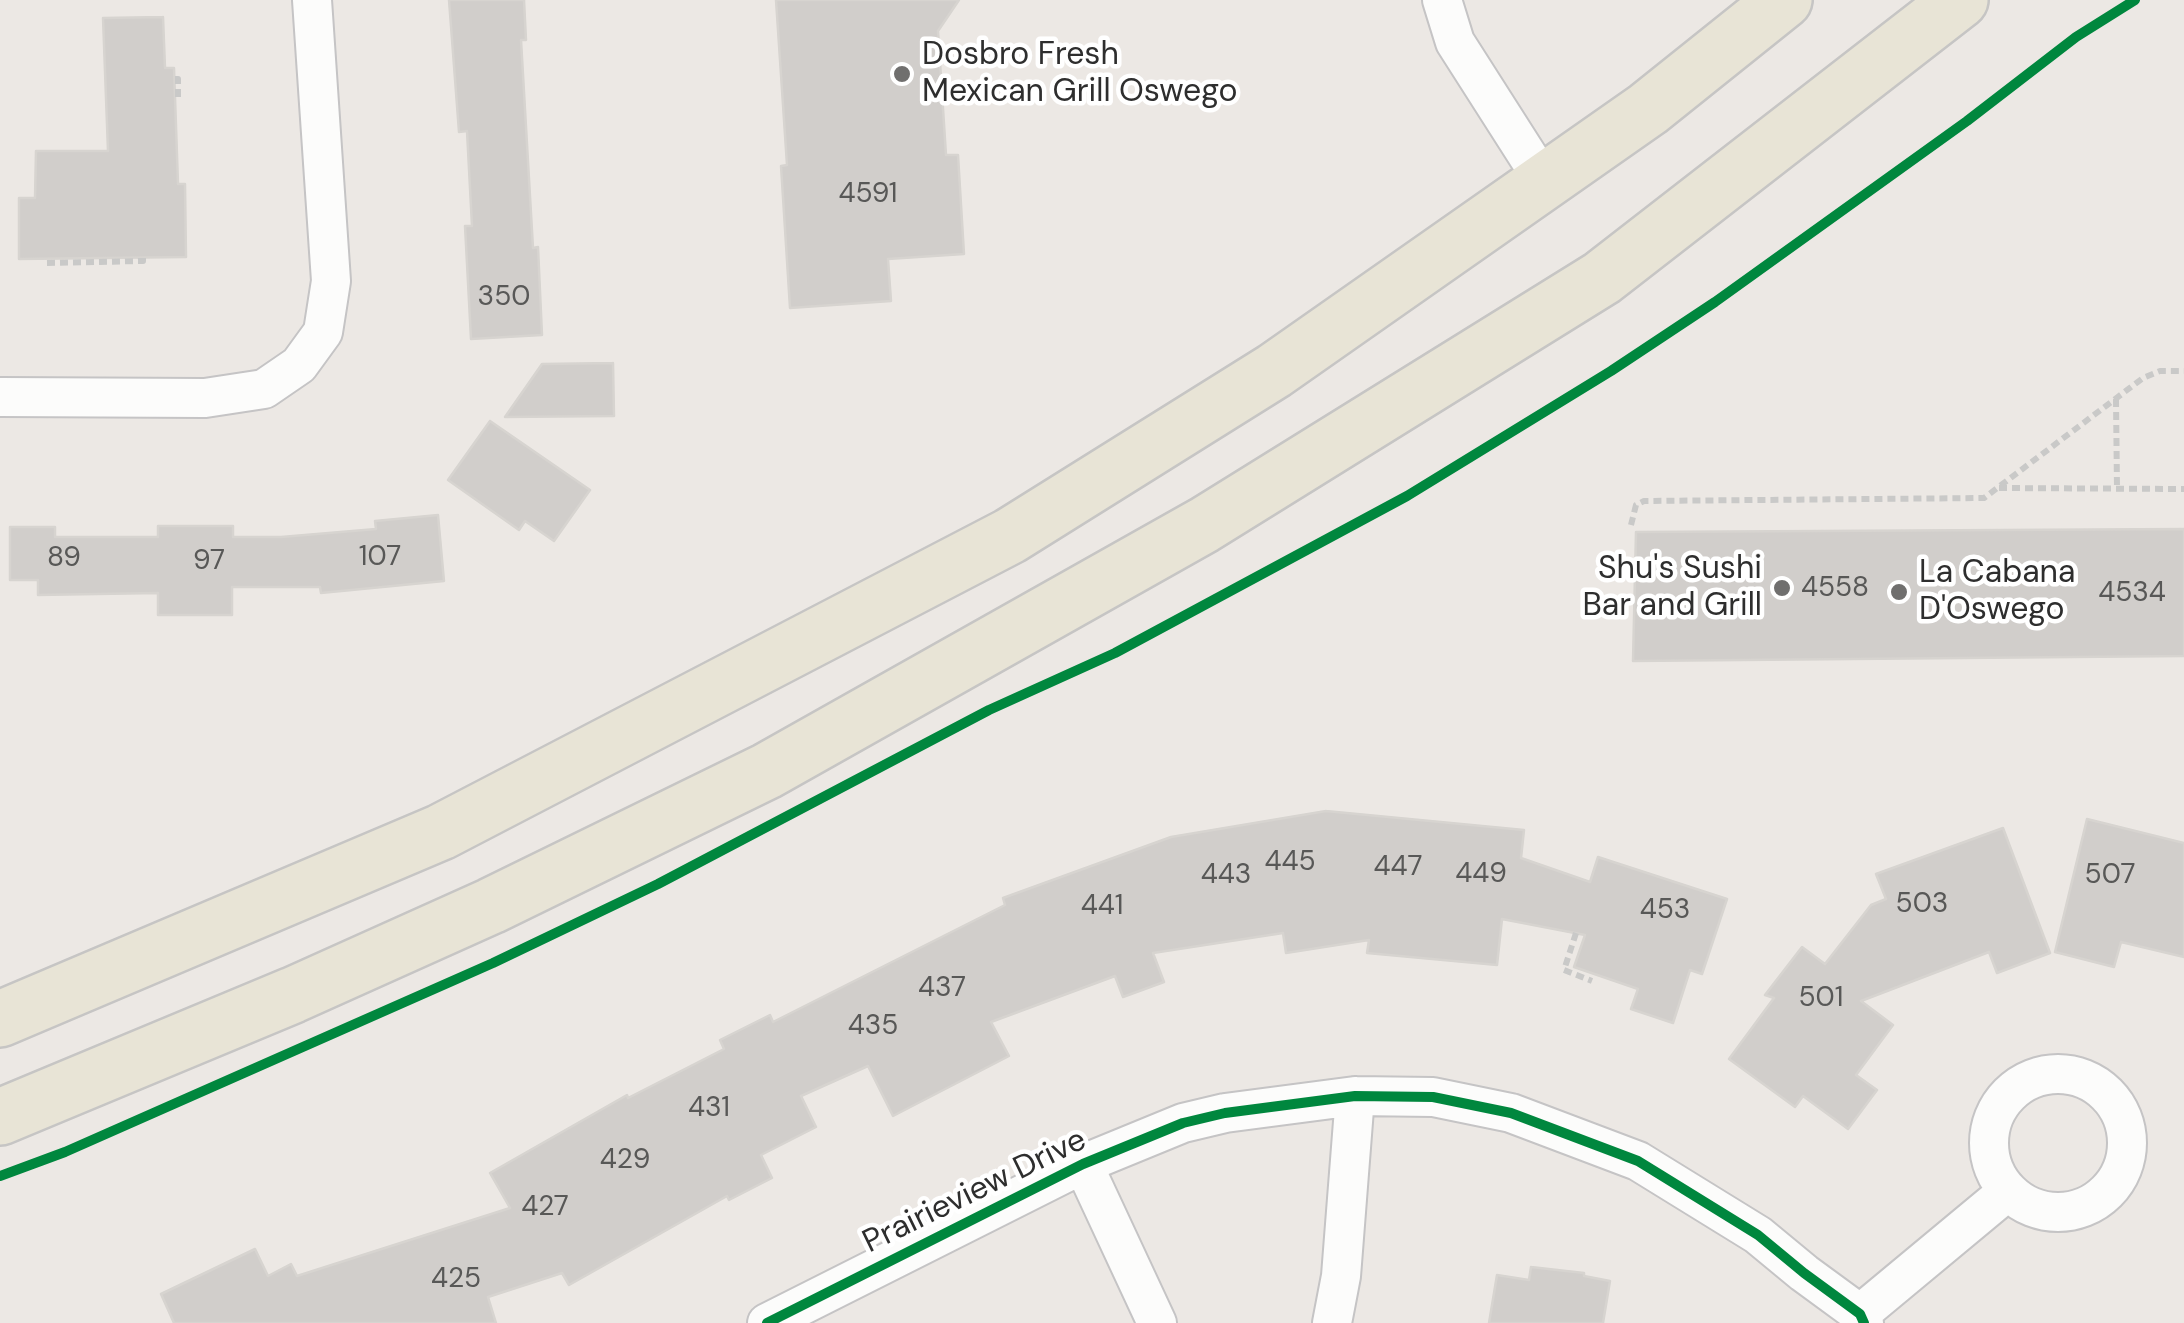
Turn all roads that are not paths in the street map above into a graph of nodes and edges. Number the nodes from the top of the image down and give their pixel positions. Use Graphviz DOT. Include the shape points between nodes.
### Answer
graph roads {
  1 [pos="312,0"];
  2 [pos="1442,0"];
  3 [pos="1784,0"];
  4 [pos="1960,0"];
  5 [pos="1545,183"];
  6 [pos="0,397"];
  7 [pos="0,1019"];
  8 [pos="1355,1096"];
  9 [pos="0,1117"];
  10 [pos="1084,1164"];
  11 [pos="2008,1191"];
  12 [pos="1862,1319"];
  13 [pos="767,1323"];
  14 [pos="1157,1323"];
  15 [pos="1332,1323"];
  1 -- 6 [label="street" via="331,281 323,332 298,365 264,389 205,398"];
  2 -- 5 [label="street" via="1455,42"];
  3 -- 5 [label="main road"];
  4 -- 9 [label="main road" via="1602,278 1204,526 767,771 491,906"];
  5 -- 7 [label="main road" via="1274,371 1010,536 440,832"];
  8 -- 10 [label="street, Prairieview Drive" via="1183,1122"];
  8 -- 12 [label="street, Prairieview Drive" via="1433,1097 1511,1113 1638,1161 1758,1236"];
  8 -- 15 [label="street" via="1342,1276"];
  10 -- 13 [label="street, Prairieview Drive"];
  10 -- 14 [label="street, Prairieview Drive"];
  11 -- 12 [label="street"];
}
